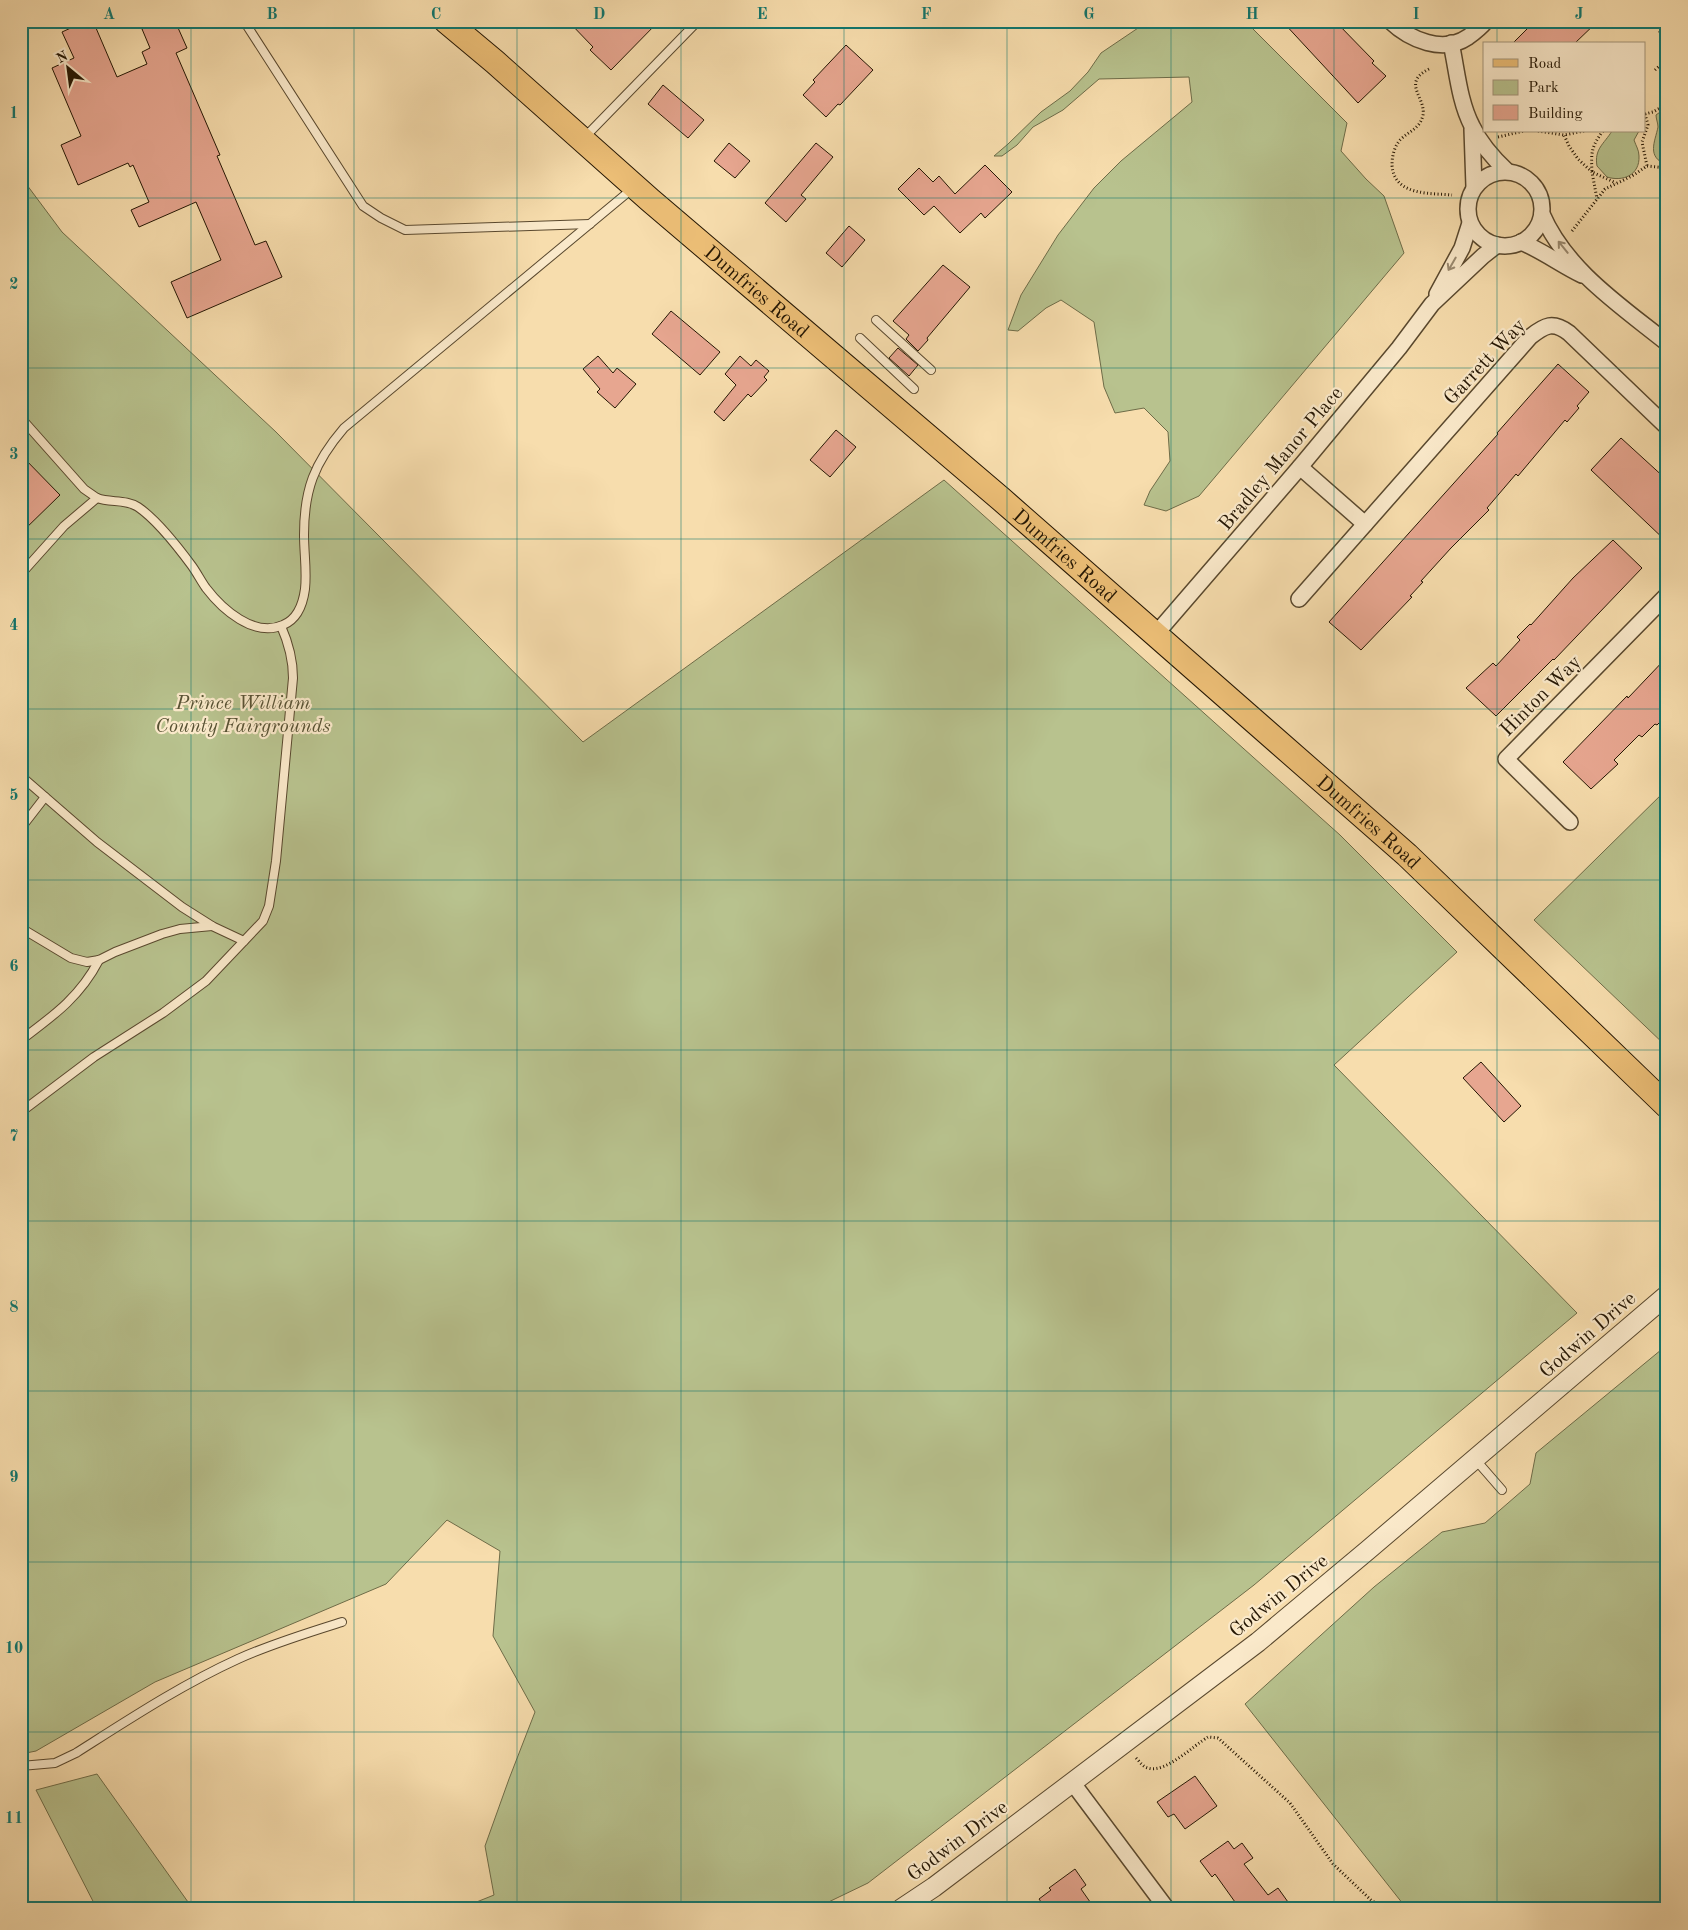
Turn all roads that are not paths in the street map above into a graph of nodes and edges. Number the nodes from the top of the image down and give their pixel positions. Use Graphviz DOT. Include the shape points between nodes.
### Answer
graph roads {
  1 [pos="244,21"];
  2 [pos="446,21"];
  3 [pos="698,21"];
  4 [pos="1390,21"];
  5 [pos="1486,21"];
  6 [pos="1451,44"];
  7 [pos="1471,125"];
  8 [pos="583,140"];
  9 [pos="1507,171"];
  10 [pos="635,186"];
  11 [pos="1474,188"];
  12 [pos="1542,214"];
  13 [pos="1470,223"];
  14 [pos="590,224"];
  15 [pos="1521,242"];
  16 [pos="1497,246"];
  17 [pos="1587,278"];
  18 [pos="1432,304"];
  19 [pos="876,320"];
  20 [pos="860,338"];
  21 [pos="1667,343"];
  22 [pos="931,370"];
  23 [pos="914,389"];
  24 [pos="21,418"];
  25 [pos="1667,427"];
  26 [pos="1300,467"];
  27 [pos="98,498"];
  28 [pos="1365,524"];
  29 [pos="21,574"];
  30 [pos="1667,595"];
  31 [pos="1299,599"];
  32 [pos="281,626"];
  33 [pos="1155,634"];
  34 [pos="21,776"];
  35 [pos="45,798"];
  36 [pos="1570,822"];
  37 [pos="21,828"];
  38 [pos="212,926"];
  39 [pos="21,928"];
  40 [pos="244,941"];
  41 [pos="99,960"];
  42 [pos="21,1040"];
  43 [pos="1667,1106"];
  44 [pos="21,1112"];
  45 [pos="1667,1295"];
  46 [pos="1475,1459"];
  47 [pos="1502,1490"];
  48 [pos="342,1622"];
  49 [pos="21,1766"];
  50 [pos="1072,1782"];
  51 [pos="901,1909"];
  52 [pos="1168,1909"];
  1 -- 14 [label="lane" via="363,206 381,218 405,230"];
  2 -- 8 [label="main road, Dumfries Road"];
  3 -- 8 [label="lane"];
  4 -- 6 [label="street" via="1414,38 1438,45"];
  5 -- 6 [label="street" via="1467,38"];
  6 -- 7 [label="street"];
  7 -- 9 [label="street" via="1488,151"];
  7 -- 11 [label="street"];
  8 -- 10 [label="main road, Dumfries Road"];
  9 -- 11 [label="street" via="1488,175"];
  9 -- 12 [label="street" via="1529,180 1542,201"];
  10 -- 14 [label="lane"];
  10 -- 33 [label="main road, Dumfries Road"];
  11 -- 13 [label="street" via="1468,205"];
  12 -- 15 [label="street" via="1531,235"];
  17 -- 12 [label="street, one-way" via="1548,228"];
  13 -- 16 [label="street" via="1481,237"];
  13 -- 18 [label="street, Bradley Manor Place, one-way" via="1462,248"];
  14 -- 32 [label="lane" via="344,428 330,445 310,482 305,512 303,602 298,613"];
  15 -- 16 [label="street"];
  15 -- 17 [label="street"];
  16 -- 18 [label="street, Bradley Manor Place"];
  17 -- 21 [label="street"];
  18 -- 26 [label="street, Bradley Manor Place"];
  19 -- 22 [label="lane"];
  20 -- 23 [label="lane"];
  24 -- 27 [label="lane" via="84,489"];
  25 -- 28 [label="street, Garrett Way" via="1569,333 1559,326 1541,328"];
  26 -- 28 [label="street"];
  26 -- 33 [label="street, Bradley Manor Place"];
  27 -- 29 [label="lane" via="64,526"];
  27 -- 32 [label="lane" via="128,502 138,507 162,530 222,606 241,620 258,628"];
  28 -- 31 [label="street, Garrett Way"];
  30 -- 36 [label="street, Hinton Way" via="1506,758"];
  32 -- 40 [label="lane" via="290,645 293,678 276,861 263,921"];
  33 -- 43 [label="main road, Dumfries Road" via="1407,855"];
  34 -- 35 [label="lane"];
  35 -- 37 [label="lane"];
  35 -- 38 [label="lane" via="105,848"];
  38 -- 40 [label="lane"];
  38 -- 41 [label="lane" via="162,934"];
  39 -- 41 [label="lane" via="71,958 87,962"];
  40 -- 44 [label="lane" via="206,980"];
  41 -- 42 [label="lane" via="77,994"];
  45 -- 46 [label="street, Godwin Drive"];
  46 -- 47 [label="lane"];
  46 -- 50 [label="street, Godwin Drive" via="1258,1642"];
  48 -- 49 [label="lane" via="269,1646 230,1663 55,1763"];
  50 -- 51 [label="street, Godwin Drive"];
  50 -- 52 [label="street"];
}
